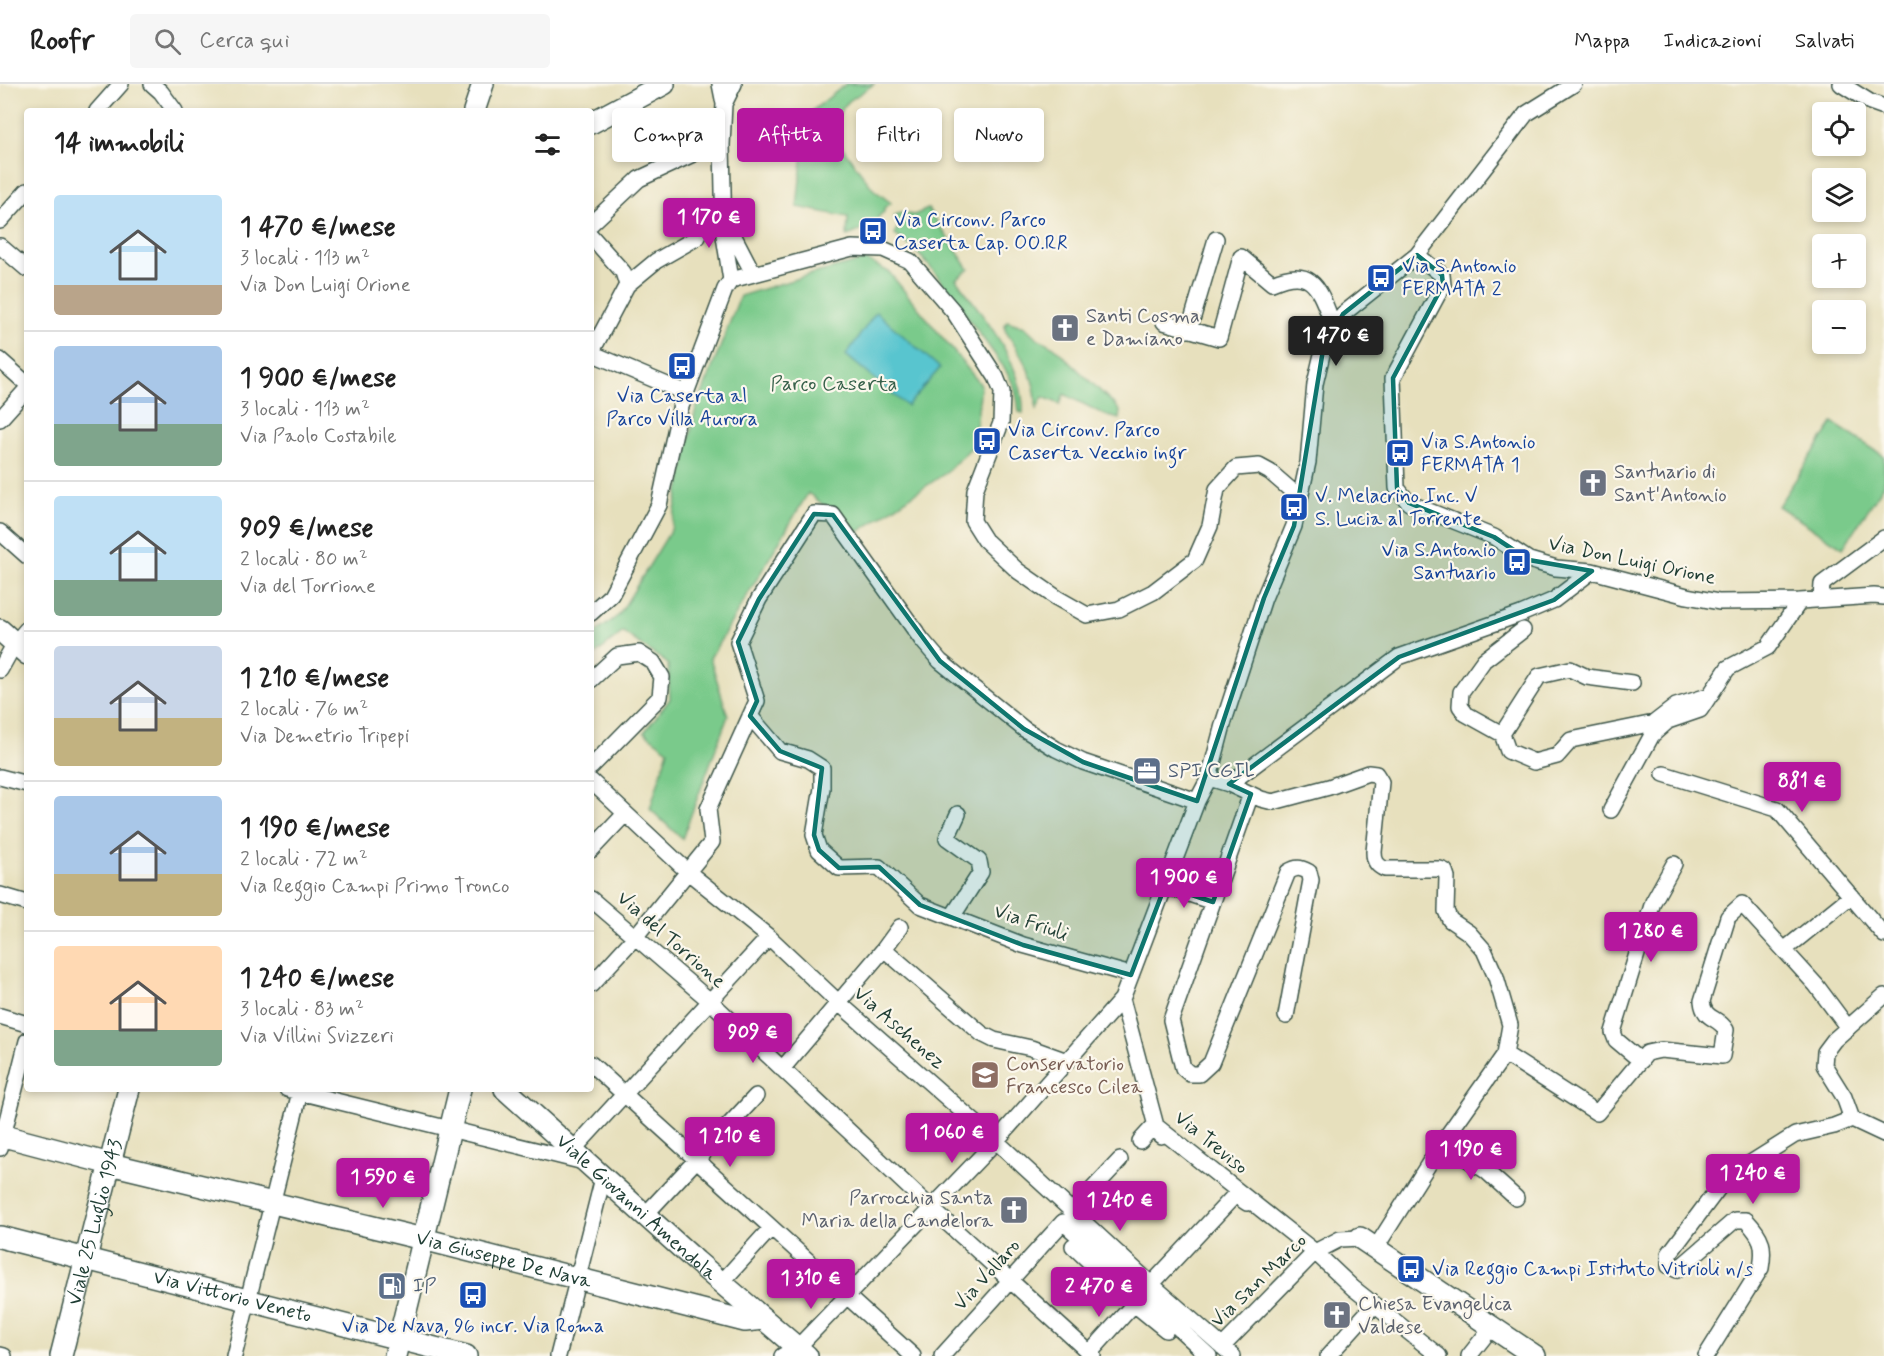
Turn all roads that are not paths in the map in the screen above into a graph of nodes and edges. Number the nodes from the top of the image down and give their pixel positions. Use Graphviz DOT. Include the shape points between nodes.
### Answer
graph roads {
  1 [pos="121,84"];
  2 [pos="152,84"];
  3 [pos="483,84"];
  4 [pos="664,84"];
  5 [pos="720,84"];
  6 [pos="734,84"];
  7 [pos="1574,84"];
  8 [pos="1841,84"];
  9 [pos="724,104"];
  10 [pos="1884,107"];
  11 [pos="100,108"];
  12 [pos="173,108"];
  13 [pos="475,108"];
  14 [pos="724,108"];
  15 [pos="594,121"];
  16 [pos="676,162"];
  17 [pos="722,162"];
  18 [pos="24,194"];
  19 [pos="724,214"];
  20 [pos="0,221"];
  21 [pos="594,221"];
  22 [pos="698,237"];
  23 [pos="594,239"];
  24 [pos="1215,239"];
  25 [pos="0,246"];
  26 [pos="1417,255"];
  27 [pos="24,266"];
  28 [pos="753,273"];
  29 [pos="730,280"];
  30 [pos="627,285"];
  31 [pos="1164,322"];
  32 [pos="1335,329"];
  33 [pos="1190,330"];
  34 [pos="594,347"];
  35 [pos="594,354"];
  36 [pos="0,360"];
  37 [pos="24,384"];
  38 [pos="24,391"];
  39 [pos="686,393"];
  40 [pos="0,419"];
  41 [pos="1300,498"];
  42 [pos="0,532"];
  43 [pos="1884,538"];
  44 [pos="24,553"];
  45 [pos="1592,571"];
  46 [pos="1884,597"];
  47 [pos="1821,599"];
  48 [pos="1800,601"];
  49 [pos="594,610"];
  50 [pos="1523,630"];
  51 [pos="594,677"];
  52 [pos="1632,683"];
  53 [pos="1711,695"];
  54 [pos="750,716"];
  55 [pos="1502,734"];
  56 [pos="594,764"];
  57 [pos="1664,774"];
  58 [pos="0,777"];
  59 [pos="1209,778"];
  60 [pos="24,783"];
  61 [pos="594,784"];
  62 [pos="1229,784"];
  63 [pos="1251,794"];
  64 [pos="1197,801"];
  65 [pos="1611,810"];
  66 [pos="625,814"];
  67 [pos="958,814"];
  68 [pos="594,847"];
  69 [pos="1674,864"];
  70 [pos="688,872"];
  71 [pos="1165,886"];
  72 [pos="0,896"];
  73 [pos="1851,896"];
  74 [pos="24,902"];
  75 [pos="594,902"];
  76 [pos="1213,902"];
  77 [pos="952,916"];
  78 [pos="900,927"];
  79 [pos="1884,935"];
  80 [pos="635,937"];
  81 [pos="769,937"];
  82 [pos="884,949"];
  83 [pos="1784,951"];
  84 [pos="1131,975"];
  85 [pos="594,982"];
  86 [pos="1884,996"];
  87 [pos="1122,999"];
  88 [pos="710,1001"];
  89 [pos="839,1003"];
  90 [pos="0,1016"];
  91 [pos="1286,1016"];
  92 [pos="24,1022"];
  93 [pos="1848,1028"];
  94 [pos="24,1052"];
  95 [pos="1505,1054"];
  96 [pos="1067,1061"];
  97 [pos="1641,1061"];
  98 [pos="594,1067"];
  99 [pos="782,1069"];
  100 [pos="128,1092"];
  101 [pos="293,1092"];
  102 [pos="297,1092"];
  103 [pos="459,1092"];
  104 [pos="508,1092"];
  105 [pos="624,1094"];
  106 [pos="756,1096"];
  107 [pos="1852,1119"];
  108 [pos="450,1130"];
  109 [pos="1884,1134"];
  110 [pos="1,1139"];
  111 [pos="996,1141"];
  112 [pos="1140,1141"];
  113 [pos="1442,1143"];
  114 [pos="580,1156"];
  115 [pos="696,1160"];
  116 [pos="1120,1160"];
  117 [pos="110,1164"];
  118 [pos="603,1178"];
  119 [pos="1235,1195"];
  120 [pos="1516,1198"];
  121 [pos="273,1202"];
  122 [pos="932,1209"];
  123 [pos="1073,1210"];
  124 [pos="645,1215"];
  125 [pos="771,1228"];
  126 [pos="0,1237"];
  127 [pos="423,1239"];
  128 [pos="1368,1243"];
  129 [pos="1315,1252"];
  130 [pos="86,1259"];
  131 [pos="578,1278"];
  132 [pos="1010,1281"];
  133 [pos="722,1282"];
  134 [pos="1142,1294"];
  135 [pos="848,1297"];
  136 [pos="248,1300"];
  137 [pos="1374,1305"];
  138 [pos="763,1319"];
  139 [pos="1492,1327"];
  140 [pos="397,1347"];
  141 [pos="1228,1351"];
  142 [pos="795,1353"];
  143 [pos="0,1355"];
  144 [pos="1090,1355"];
  145 [pos="4,1356"];
  146 [pos="61,1356"];
  147 [pos="234,1356"];
  148 [pos="466,1356"];
  149 [pos="558,1356"];
  150 [pos="913,1356"];
  151 [pos="942,1356"];
  152 [pos="1199,1356"];
  153 [pos="1209,1356"];
  154 [pos="1328,1356"];
  155 [pos="1439,1356"];
  156 [pos="1469,1356"];
  157 [pos="1535,1356"];
  158 [pos="1706,1356"];
  1 -- 11 [label="street"];
  2 -- 12 [label="street"];
  3 -- 13 [label="street"];
  4 -- 15 [label="street"];
  5 -- 9 [label="street"];
  6 -- 9 [label="street"];
  7 -- 26 [label="street" via="1526,114"];
  8 -- 10 [label="street"];
  9 -- 14 [label="street"];
  16 -- 21 [label="street" via="639,179"];
  17 -- 19 [label="street"];
  18 -- 20 [label="street"];
  19 -- 28 [label="street"];
  19 -- 29 [label="street"];
  22 -- 30 [label="street" via="656,261"];
  23 -- 30 [label="street" via="623,272"];
  24 -- 33 [label="street"];
  25 -- 27 [label="street"];
  26 -- 32 [label="street" via="1343,314"];
  26 -- 45 [label="street, Via Don Luigi Orione" via="1442,275 1443,285 1394,378 1397,488 1409,503 1494,537 1529,560 1556,568"];
  28 -- 29 [label="street"];
  28 -- 41 [label="street" via="852,248 883,249 910,261 954,312 1002,392 1001,423 975,490 973,521 985,540 1018,571 1087,615 1119,609 1154,592 1195,560 1210,526 1216,489 1236,468 1259,466"];
  29 -- 39 [label="street"];
  30 -- 34 [label="street"];
  31 -- 33 [label="street"];
  32 -- 33 [label="street" via="1317,287 1304,277 1287,276 1272,283 1241,257 1219,339"];
  32 -- 41 [label="street" via="1323,350 1315,384 1308,462"];
  35 -- 39 [label="street"];
  36 -- 37 [label="street"];
  38 -- 40 [label="street"];
  39 -- 49 [label="street" via="659,505 611,595"];
  41 -- 59 [label="street" via="1294,526 1264,598 1224,721"];
  42 -- 44 [label="street"];
  43 -- 47 [label="street" via="1822,584"];
  45 -- 48 [label="street, Via Don Luigi Orione" via="1719,602"];
  45 -- 62 [label="street" via="1554,600 1399,657"];
  46 -- 47 [label="street, Via Don Luigi Orione"];
  47 -- 48 [label="street, Via Don Luigi Orione"];
  48 -- 53 [label="street" via="1768,646 1728,668"];
  50 -- 55 [label="street" via="1484,660 1461,692 1460,706 1466,714"];
  51 -- 56 [label="street" via="617,656 639,653 652,662 662,677 660,697"];
  52 -- 55 [label="street" via="1587,677 1570,669 1539,676"];
  53 -- 55 [label="street" via="1676,706 1654,723 1571,740 1557,756 1534,762 1508,751"];
  53 -- 65 [label="street" via="1700,710 1668,721 1652,735"];
  54 -- 64 [label="street" via="757,701 738,642 759,599 814,514 833,515 940,661 1024,729 1083,762"];
  54 -- 70 [label="street" via="708,809 712,842"];
  54 -- 77 [label="street, Via Friuli" via="780,751 808,759 822,768 814,835 819,850 839,868 879,867 920,905"];
  57 -- 73 [label="street" via="1777,809"];
  58 -- 60 [label="street"];
  59 -- 62 [label="street"];
  59 -- 64 [label="street"];
  61 -- 66 [label="street, Via Aschenez"];
  62 -- 63 [label="street"];
  63 -- 76 [label="street"];
  63 -- 95 [label="street" via="1273,802 1368,773 1378,776 1381,782 1375,861 1385,869 1445,871 1446,911 1450,920 1484,950 1496,977 1510,1025"];
  64 -- 71 [label="street"];
  66 -- 68 [label="street"];
  66 -- 70 [label="street, Via Aschenez"];
  67 -- 77 [label="street" via="947,838 979,861 981,872"];
  69 -- 97 [label="street" via="1653,902 1612,1032"];
  70 -- 80 [label="street"];
  70 -- 81 [label="street, Via Aschenez"];
  71 -- 76 [label="street"];
  71 -- 84 [label="street"];
  72 -- 74 [label="street"];
  73 -- 79 [label="street"];
  73 -- 83 [label="street"];
  75 -- 80 [label="street, Via del Torrione"];
  76 -- 91 [label="street" via="1171,1020 1183,1068 1190,1074 1199,1074 1211,1063 1288,872 1302,868 1309,872 1311,880"];
  77 -- 84 [label="street, Via Friuli" via="1023,945"];
  78 -- 82 [label="street"];
  80 -- 85 [label="street"];
  80 -- 88 [label="street, Via del Torrione"];
  81 -- 88 [label="street"];
  81 -- 89 [label="street, Via Aschenez"];
  82 -- 89 [label="street"];
  82 -- 96 [label="street" via="982,1034"];
  83 -- 93 [label="street"];
  83 -- 97 [label="street" via="1742,904 1728,917 1702,1001 1703,1010 1726,1030 1722,1056 1662,1050 1647,1053"];
  84 -- 87 [label="street"];
  86 -- 93 [label="street"];
  87 -- 96 [label="street"];
  87 -- 129 [label="street, Via Treviso" via="1156,1126"];
  88 -- 99 [label="street, Via del Torrione"];
  88 -- 105 [label="street"];
  89 -- 99 [label="street"];
  89 -- 111 [label="street, Via Aschenez"];
  90 -- 92 [label="street"];
  93 -- 107 [label="street" via="1825,1052 1824,1065 1844,1097"];
  94 -- 110 [label="street"];
  95 -- 97 [label="street" via="1597,1113"];
  95 -- 113 [label="street"];
  96 -- 111 [label="street"];
  98 -- 105 [label="street"];
  99 -- 122 [label="street, Via del Torrione"];
  100 -- 117 [label="street, Viale 25 Luglio 1943"];
  101 -- 121 [label="street"];
  102 -- 108 [label="street"];
  103 -- 108 [label="street"];
  104 -- 114 [label="street, Viale Giovanni Amendola"];
  105 -- 114 [label="street"];
  105 -- 115 [label="street"];
  106 -- 115 [label="street"];
  107 -- 109 [label="street"];
  107 -- 158 [label="street" via="1795,1135 1733,1174 1669,1254 1669,1266 1677,1270 1735,1220 1746,1220 1757,1232 1764,1252 1761,1268"];
  108 -- 114 [label="street"];
  108 -- 127 [label="street"];
  110 -- 117 [label="street, Via Giuseppe De Nava"];
  111 -- 122 [label="street"];
  111 -- 123 [label="street, Via Aschenez"];
  112 -- 119 [label="street" via="1152,1128"];
  113 -- 120 [label="street"];
  113 -- 128 [label="street"];
  114 -- 118 [label="street, Viale Giovanni Amendola"];
  115 -- 124 [label="street"];
  115 -- 125 [label="street"];
  116 -- 123 [label="street"];
  117 -- 121 [label="street, Via Giuseppe De Nava"];
  117 -- 130 [label="street, Viale 25 Luglio 1943"];
  118 -- 124 [label="street, Viale Giovanni Amendola"];
  118 -- 131 [label="street"];
  119 -- 129 [label="street"];
  119 -- 134 [label="street"];
  121 -- 127 [label="street, Via Giuseppe De Nava"];
  121 -- 136 [label="street"];
  122 -- 132 [label="street, Via del Torrione"];
  122 -- 135 [label="street"];
  123 -- 134 [label="street, Via Aschenez"];
  124 -- 133 [label="street, Viale Giovanni Amendola"];
  125 -- 133 [label="street"];
  125 -- 135 [label="street"];
  126 -- 130 [label="street, Via Vittorio Veneto"];
  127 -- 131 [label="street, Via Giuseppe De Nava"];
  127 -- 140 [label="street"];
  128 -- 129 [label="street, Via San Marco" via="1340,1239"];
  128 -- 139 [label="street"];
  129 -- 137 [label="street"];
  129 -- 141 [label="street, Via San Marco"];
  130 -- 136 [label="street, Via Vittorio Veneto"];
  130 -- 146 [label="street, Viale 25 Luglio 1943"];
  131 -- 138 [label="street, Via Giuseppe De Nava" via="745,1321"];
  131 -- 149 [label="street"];
  132 -- 134 [label="street, Via Vollaro" via="1059,1226"];
  132 -- 144 [label="street, Via del Torrione"];
  132 -- 151 [label="street, Via Vollaro"];
  133 -- 138 [label="street, Viale Giovanni Amendola"];
  134 -- 141 [label="street, Via Aschenez"];
  134 -- 144 [label="street"];
  134 -- 152 [label="street"];
  134 -- 153 [label="street"];
  135 -- 142 [label="street"];
  135 -- 150 [label="street"];
  136 -- 140 [label="street, Via Vittorio Veneto"];
  136 -- 147 [label="street"];
  137 -- 154 [label="street"];
  137 -- 155 [label="street"];
  138 -- 142 [label="street, Viale Giovanni Amendola"];
  139 -- 156 [label="street"];
  139 -- 157 [label="street"];
  140 -- 148 [label="street, Via Vittorio Veneto"];
  143 -- 145 [label="street"];
}
